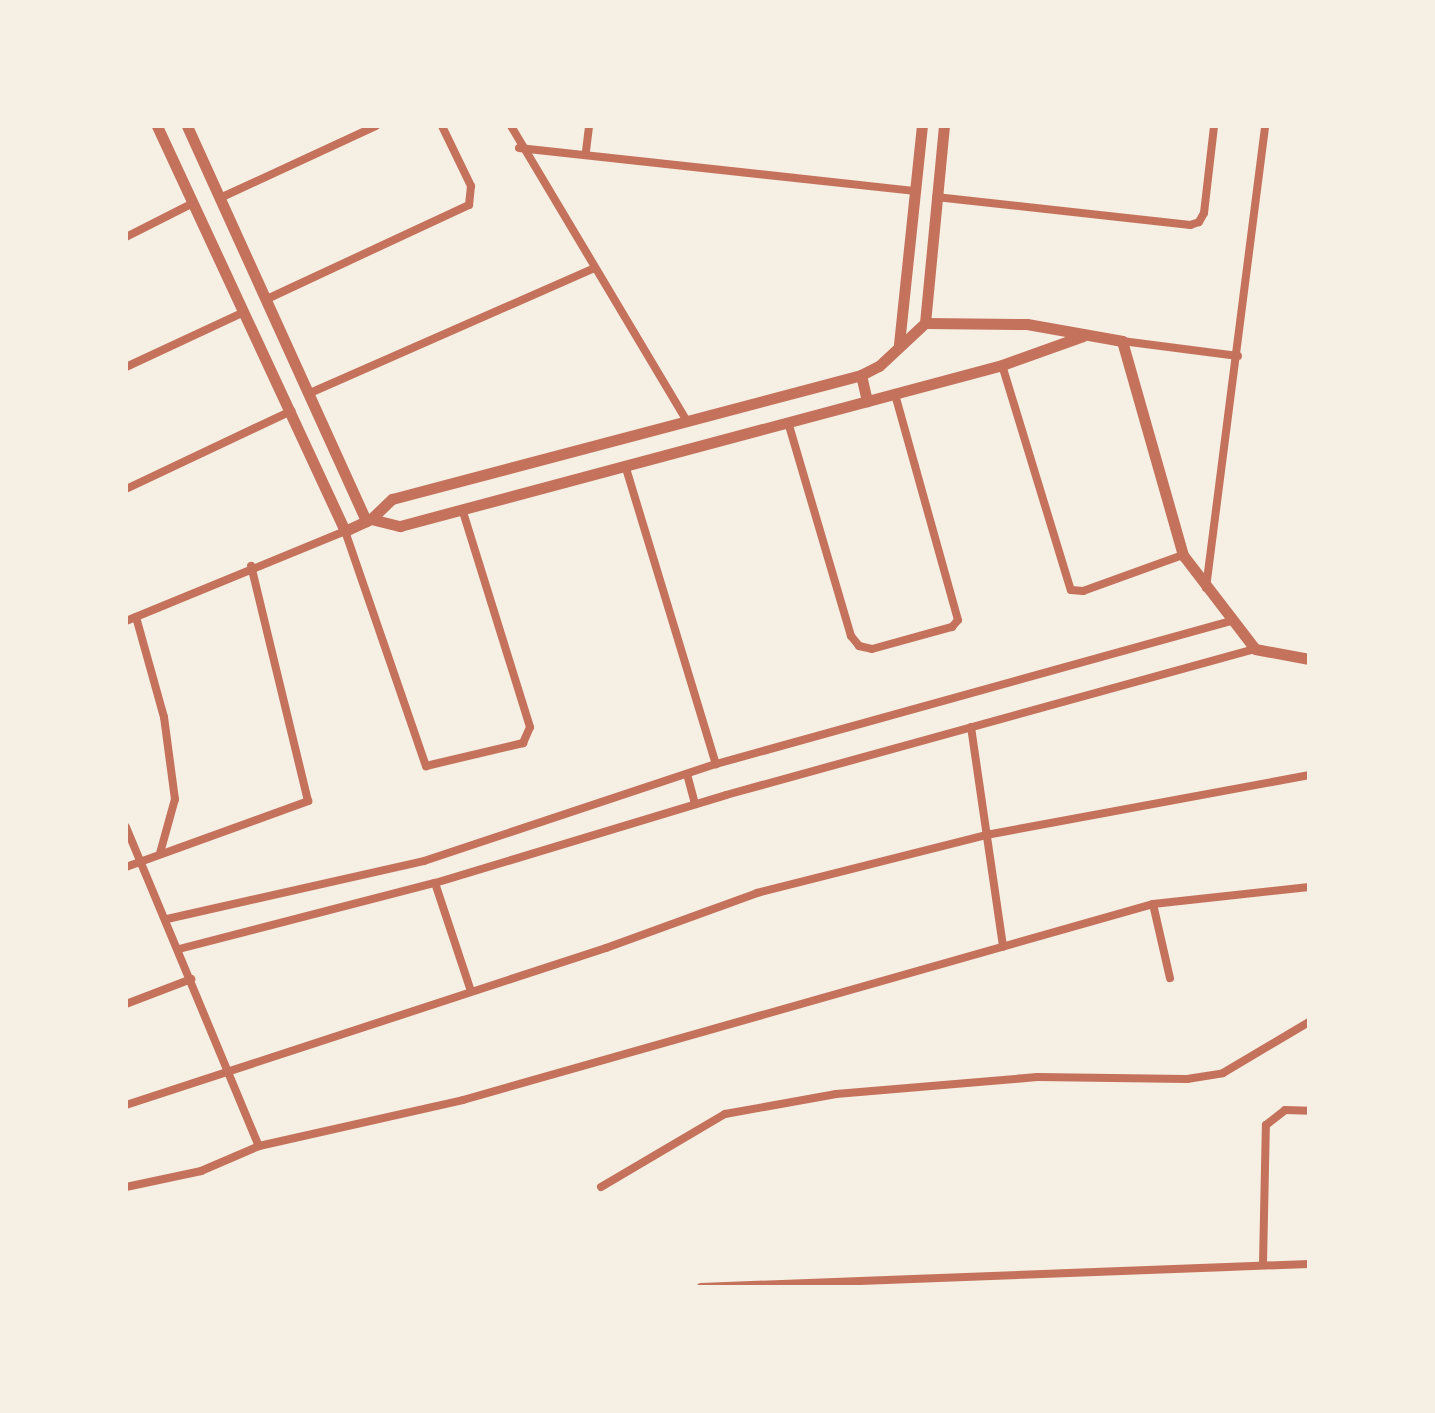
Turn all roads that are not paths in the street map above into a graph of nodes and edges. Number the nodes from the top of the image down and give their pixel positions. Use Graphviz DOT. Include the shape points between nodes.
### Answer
graph roads {
  1 [pos="157,126"];
  2 [pos="187,126"];
  3 [pos="376,126"];
  4 [pos="442,126"];
  5 [pos="511,126"];
  6 [pos="589,126"];
  7 [pos="922,126"];
  8 [pos="944,126"];
  9 [pos="1214,126"];
  10 [pos="1265,126"];
  11 [pos="519,148"];
  12 [pos="586,151"];
  13 [pos="914,191"];
  14 [pos="936,197"];
  15 [pos="220,198"];
  16 [pos="193,203"];
  17 [pos="126,237"];
  18 [pos="592,269"];
  19 [pos="267,299"];
  20 [pos="244,312"];
  21 [pos="925,323"];
  22 [pos="1083,336"];
  23 [pos="1122,341"];
  24 [pos="899,344"];
  25 [pos="1238,356"];
  26 [pos="1002,365"];
  27 [pos="126,367"];
  28 [pos="861,375"];
  29 [pos="310,393"];
  30 [pos="895,394"];
  31 [pos="867,401"];
  32 [pos="291,411"];
  33 [pos="686,420"];
  34 [pos="788,422"];
  35 [pos="625,465"];
  36 [pos="126,489"];
  37 [pos="462,509"];
  38 [pos="368,520"];
  39 [pos="345,531"];
  40 [pos="1183,555"];
  41 [pos="251,566"];
  42 [pos="1206,589"];
  43 [pos="136,617"];
  44 [pos="126,621"];
  45 [pos="1231,621"];
  46 [pos="1255,649"];
  47 [pos="1309,659"];
  48 [pos="971,727"];
  49 [pos="716,764"];
  50 [pos="687,774"];
  51 [pos="1309,775"];
  52 [pos="695,804"];
  53 [pos="126,827"];
  54 [pos="986,835"];
  55 [pos="160,853"];
  56 [pos="143,860"];
  57 [pos="126,867"];
  58 [pos="435,883"];
  59 [pos="1309,887"];
  60 [pos="1153,904"];
  61 [pos="167,919"];
  62 [pos="1003,947"];
  63 [pos="179,949"];
  64 [pos="1170,978"];
  65 [pos="191,979"];
  66 [pos="471,991"];
  67 [pos="126,1004"];
  68 [pos="1309,1022"];
  69 [pos="228,1068"];
  70 [pos="126,1105"];
  71 [pos="1309,1111"];
  72 [pos="259,1146"];
  73 [pos="126,1187"];
  74 [pos="601,1187"];
  75 [pos="1263,1263"];
  76 [pos="1309,1264"];
  77 [pos="701,1287"];
  1 -- 16 [label="street"];
  2 -- 15 [label="street"];
  3 -- 15 [label="street"];
  4 -- 19 [label="street" via="471,186 469,205"];
  5 -- 11 [label="street"];
  6 -- 12 [label="street"];
  7 -- 13 [label="street"];
  8 -- 14 [label="street"];
  9 -- 14 [label="street" via="1204,213 1190,225"];
  10 -- 25 [label="street"];
  11 -- 12 [label="street"];
  11 -- 18 [label="street"];
  12 -- 13 [label="street"];
  13 -- 24 [label="street"];
  14 -- 21 [label="street"];
  15 -- 19 [label="street"];
  16 -- 17 [label="street"];
  16 -- 20 [label="street"];
  18 -- 29 [label="street"];
  18 -- 33 [label="street"];
  19 -- 29 [label="street"];
  20 -- 27 [label="street"];
  20 -- 32 [label="street"];
  21 -- 22 [label="street" via="999,321"];
  21 -- 24 [label="street"];
  22 -- 23 [label="street"];
  22 -- 26 [label="street"];
  23 -- 25 [label="street"];
  23 -- 40 [label="street"];
  24 -- 28 [label="street" via="879,366"];
  25 -- 42 [label="street"];
  26 -- 30 [label="street"];
  26 -- 40 [label="street" via="1071,590 1083,591"];
  28 -- 31 [label="street"];
  28 -- 33 [label="street"];
  29 -- 38 [label="street"];
  30 -- 31 [label="street"];
  30 -- 34 [label="street" via="958,620 952,627 872,649 859,646 851,636"];
  31 -- 34 [label="street"];
  32 -- 36 [label="street"];
  32 -- 39 [label="street"];
  33 -- 38 [label="street" via="392,499"];
  34 -- 35 [label="street"];
  35 -- 37 [label="street"];
  35 -- 49 [label="street"];
  37 -- 38 [label="street" via="394,527"];
  37 -- 39 [label="street" via="530,727 523,743 438,767 426,766 421,759"];
  38 -- 39 [label="street"];
  39 -- 41 [label="street"];
  40 -- 42 [label="street"];
  41 -- 43 [label="street"];
  41 -- 55 [label="street" via="308,801"];
  42 -- 45 [label="street"];
  43 -- 44 [label="street"];
  43 -- 55 [label="street" via="164,717 175,799"];
  45 -- 46 [label="street"];
  45 -- 49 [label="street"];
  46 -- 47 [label="street"];
  46 -- 48 [label="street"];
  48 -- 52 [label="street"];
  48 -- 54 [label="street"];
  49 -- 50 [label="street"];
  50 -- 52 [label="street"];
  50 -- 61 [label="street" via="424,861"];
  51 -- 54 [label="street"];
  52 -- 58 [label="street"];
  53 -- 56 [label="street"];
  54 -- 62 [label="street"];
  54 -- 66 [label="street" via="757,893"];
  55 -- 56 [label="street"];
  56 -- 57 [label="street"];
  56 -- 61 [label="street"];
  58 -- 63 [label="street"];
  58 -- 66 [label="street"];
  59 -- 60 [label="street"];
  60 -- 62 [label="street"];
  60 -- 64 [label="street"];
  61 -- 63 [label="street"];
  62 -- 72 [label="street" via="463,1100"];
  63 -- 65 [label="street"];
  65 -- 67 [label="street"];
  65 -- 69 [label="street"];
  66 -- 69 [label="street"];
  68 -- 74 [label="street" via="1223,1073 1199,1077 1037,1077 836,1094 725,1114"];
  69 -- 70 [label="street"];
  69 -- 72 [label="street"];
  71 -- 75 [label="street" via="1285,1110 1266,1125"];
  72 -- 73 [label="street" via="201,1171"];
  75 -- 76 [label="street"];
  75 -- 77 [label="street"];
}
